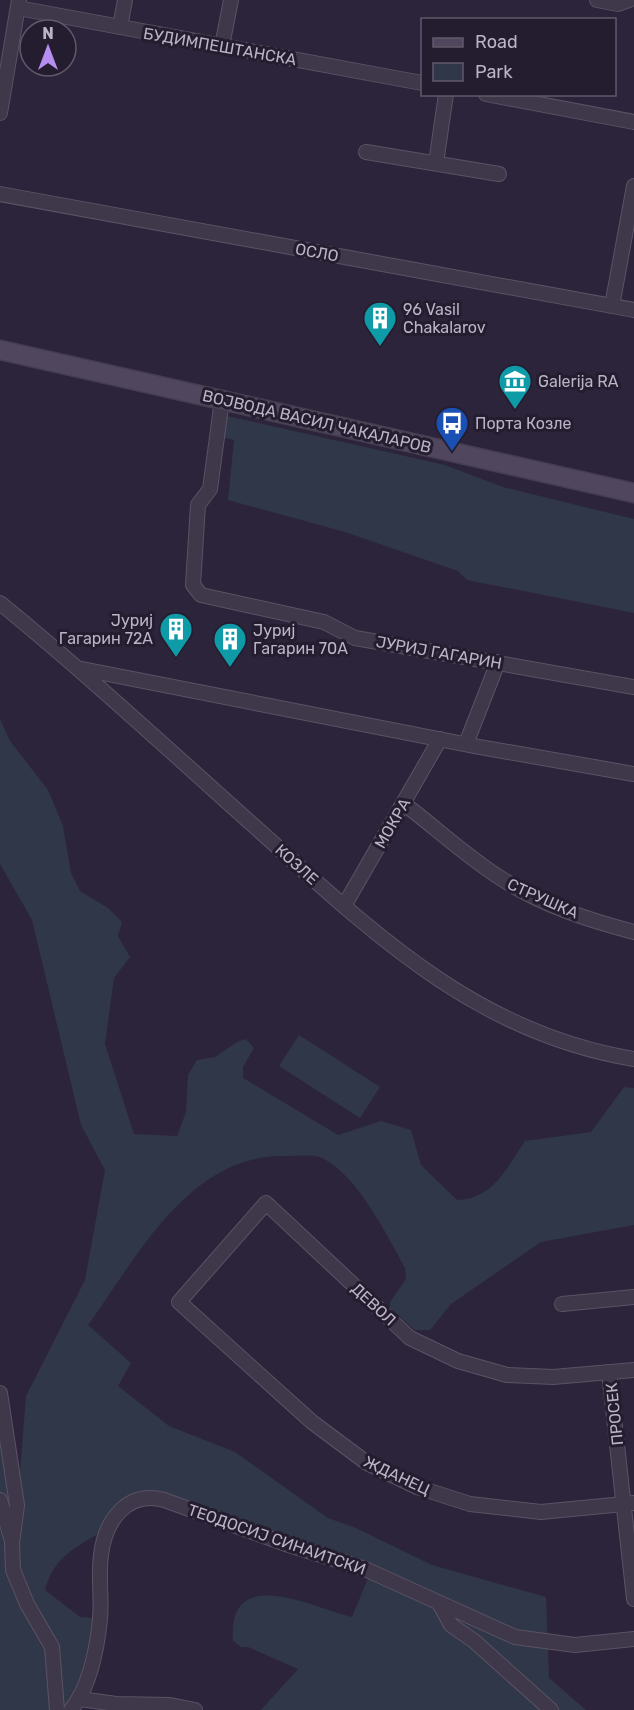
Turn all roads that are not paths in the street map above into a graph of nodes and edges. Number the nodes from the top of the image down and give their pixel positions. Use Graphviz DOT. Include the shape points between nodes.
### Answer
graph roads {
  1 [pos="124,0"];
  2 [pos="231,0"];
  3 [pos="597,0"];
  4 [pos="630,0"];
  5 [pos="19,4"];
  6 [pos="120,27"];
  7 [pos="222,46"];
  8 [pos="421,83"];
  9 [pos="446,96"];
  10 [pos="497,96"];
  11 [pos="0,113"];
  12 [pos="634,122"];
  13 [pos="366,152"];
  14 [pos="436,163"];
  15 [pos="499,174"];
  16 [pos="634,186"];
  17 [pos="0,194"];
  18 [pos="612,306"];
  19 [pos="634,310"];
  20 [pos="0,350"];
  21 [pos="222,400"];
  22 [pos="634,493"];
  23 [pos="0,603"];
  24 [pos="498,662"];
  25 [pos="80,669"];
  26 [pos="634,687"];
  27 [pos="440,739"];
  28 [pos="466,744"];
  29 [pos="634,774"];
  30 [pos="404,803"];
  31 [pos="344,906"];
  32 [pos="634,932"];
  33 [pos="634,1059"];
  34 [pos="634,1297"];
  35 [pos="179,1302"];
  36 [pos="562,1304"];
  37 [pos="634,1370"];
  38 [pos="609,1372"];
  39 [pos="0,1393"];
  40 [pos="0,1500"];
  41 [pos="629,1504"];
  42 [pos="12,1543"];
  43 [pos="634,1599"];
  44 [pos="439,1603"];
  45 [pos="634,1639"];
  46 [pos="80,1699"];
  47 [pos="57,1710"];
  48 [pos="71,1710"];
  49 [pos="195,1710"];
  50 [pos="551,1710"];
  1 -- 6 [label="street"];
  2 -- 7 [label="street"];
  3 -- 4 [label="street" via="618,4"];
  5 -- 6 [label="street, БУДИМПЕШТАНСКА"];
  5 -- 11 [label="street"];
  6 -- 7 [label="street, БУДИМПЕШТАНСКА"];
  7 -- 8 [label="street, БУДИМПЕШТАНСКА"];
  9 -- 14 [label="street"];
  10 -- 12 [label="street"];
  13 -- 14 [label="street"];
  14 -- 15 [label="street"];
  16 -- 18 [label="street"];
  17 -- 18 [label="street, ОСЛО"];
  18 -- 19 [label="street, ОСЛО"];
  20 -- 21 [label="street, ВОЈВОДА ВАСИЛ ЧАКАЛАРОВ"];
  21 -- 22 [label="street, ВОЈВОДА ВАСИЛ ЧАКАЛАРОВ"];
  21 -- 24 [label="street, ЈУРИЈ ГАГАРИН" via="210,489 198,505 193,585 196,591 324,622 348,636"];
  23 -- 25 [label="street, КОЗЛЕ"];
  24 -- 26 [label="street, ЈУРИЈ ГАГАРИН"];
  24 -- 28 [label="street"];
  25 -- 27 [label="street"];
  25 -- 31 [label="street, КОЗЛЕ"];
  27 -- 28 [label="street"];
  27 -- 30 [label="street, МОКРА"];
  28 -- 29 [label="street"];
  30 -- 31 [label="street, МОКРА"];
  30 -- 32 [label="street, СТРУШКА" via="500,878 526,893 552,906"];
  31 -- 33 [label="street, КОЗЛЕ" via="412,963 482,1007 563,1042"];
  34 -- 36 [label="street"];
  35 -- 38 [label="street, ДЕВОЛ" via="266,1203 411,1338 458,1361 507,1375 552,1377"];
  35 -- 41 [label="street, ЖДАНЕЦ" via="312,1422 367,1463 417,1487 470,1504 542,1512"];
  37 -- 38 [label="street, ДЕВОЛ"];
  38 -- 41 [label="street, ПРОСЕК"];
  39 -- 42 [label="street" via="15,1484 17,1520"];
  40 -- 42 [label="street"];
  41 -- 43 [label="street, ПРОСЕК"];
  42 -- 47 [label="street" via="15,1579 52,1647"];
  44 -- 45 [label="street, ТЕОДОСИЈ СИНАИТСКИ" via="515,1637 544,1643 575,1645"];
  44 -- 46 [label="street, ТЕОДОСИЈ СИНАИТСКИ" via="365,1569 164,1500 140,1498 120,1511 109,1527 101,1554 97,1642"];
  44 -- 50 [label="street" via="451,1625"];
  46 -- 48 [label="street, ТЕОДОСИЈ СИНАИТСКИ"];
  46 -- 49 [label="street"];
}
